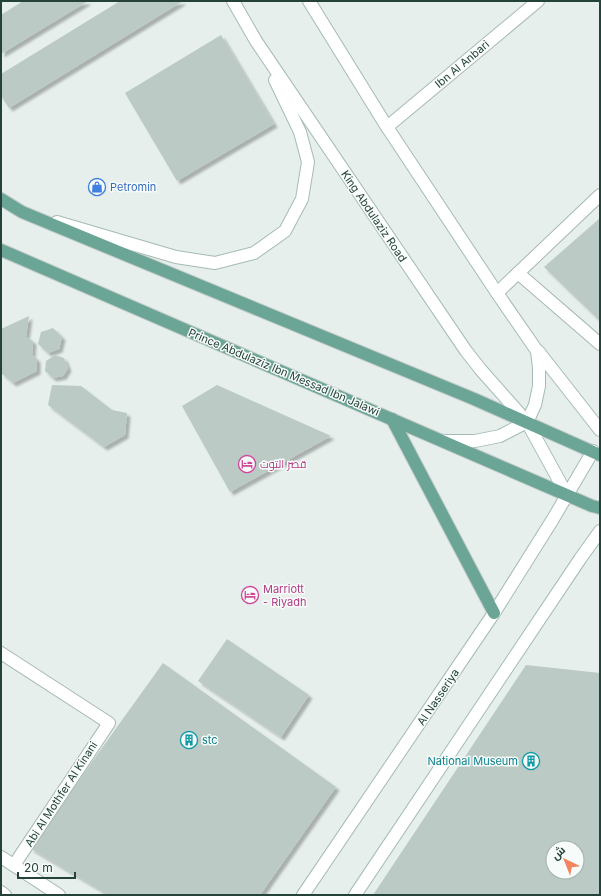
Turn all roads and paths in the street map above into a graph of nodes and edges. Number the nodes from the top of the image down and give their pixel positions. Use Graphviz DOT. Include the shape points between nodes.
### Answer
graph roads {
  1 [pos="234,1"];
  2 [pos="309,1"];
  3 [pos="538,1"];
  4 [pos="256,41"];
  5 [pos="386,127"];
  6 [pos="600,195"];
  7 [pos="1,200"];
  8 [pos="22,212"];
  9 [pos="1,250"];
  10 [pos="518,273"];
  11 [pos="497,293"];
  12 [pos="600,344"];
  13 [pos="537,351"];
  14 [pos="392,419"];
  15 [pos="527,422"];
  16 [pos="600,430"];
  17 [pos="444,441"];
  18 [pos="596,453"];
  19 [pos="567,495"];
  20 [pos="600,508"];
  21 [pos="600,531"];
  22 [pos="494,613"];
  23 [pos="1,653"];
  24 [pos="1,857"];
  25 [pos="14,865"];
  26 [pos="1,892"];
  27 [pos="5,895"];
  28 [pos="60,895"];
  29 [pos="303,895"];
  30 [pos="355,895"];
  1 -- 4 [label="main road, King Abdulaziz Road"];
  2 -- 5 [label="main road"];
  3 -- 5 [label="main road, Ibn Al Anbari"];
  4 -- 8 [label="main road" via="300,132 308,162 302,199 285,231 254,253 214,263 176,257"];
  4 -- 15 [label="main road, King Abdulaziz Road" via="466,352"];
  5 -- 11 [label="main road"];
  6 -- 10 [label="main road"];
  7 -- 8 [label="main road"];
  8 -- 15 [label="main road"];
  9 -- 14 [label="main road, Prince Abdulaziz Ibn Messad Ibn Jalawi"];
  10 -- 11 [label="main road"];
  10 -- 12 [label="main road"];
  11 -- 13 [label="main road"];
  13 -- 15 [label="main road" via="539,386 535,405"];
  13 -- 16 [label="main road"];
  14 -- 17 [label="main road, Prince Abdulaziz Ibn Messad Ibn Jalawi"];
  14 -- 22 [label="main road"];
  15 -- 17 [label="main road" via="500,436 475,441"];
  15 -- 18 [label="main road"];
  15 -- 19 [label="main road, King Abdulaziz Road"];
  17 -- 19 [label="main road, Prince Abdulaziz Ibn Messad Ibn Jalawi"];
  18 -- 19 [label="main road, Al Nasseriya"];
  19 -- 20 [label="main road, Prince Abdulaziz Ibn Messad Ibn Jalawi"];
  19 -- 22 [label="main road, Al Nasseriya"];
  21 -- 30 [label="main road"];
  22 -- 29 [label="main road, Al Nasseriya"];
  23 -- 25 [label="main road, Abi Al Mothfer Al Kinani" via="108,723"];
  24 -- 25 [label="main road"];
  25 -- 28 [label="main road"];
  26 -- 27 [label="main road"];
}
